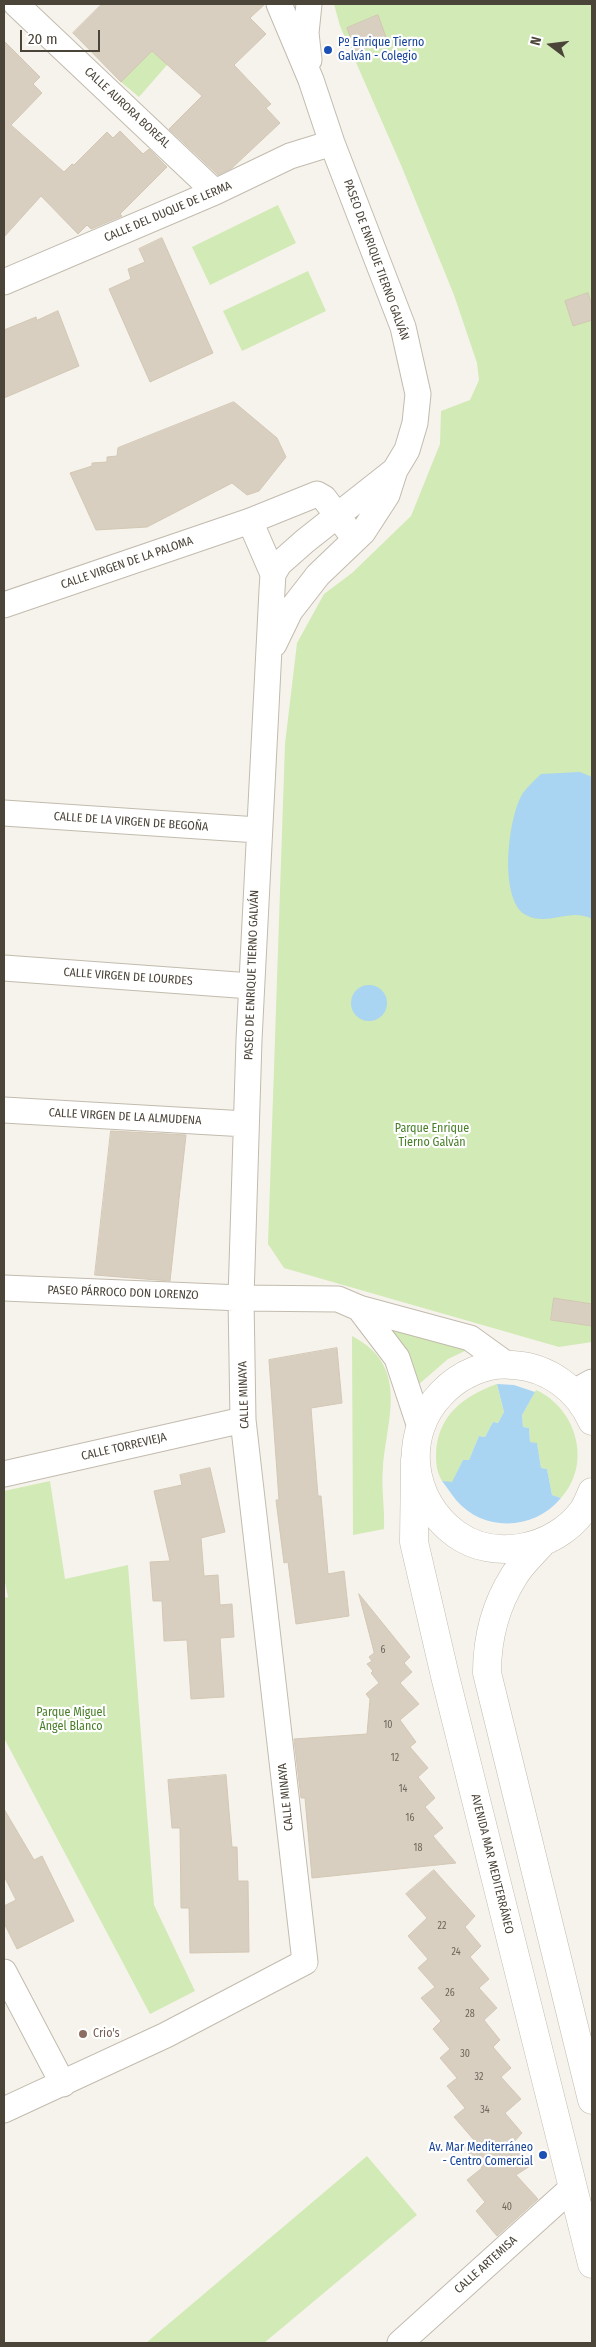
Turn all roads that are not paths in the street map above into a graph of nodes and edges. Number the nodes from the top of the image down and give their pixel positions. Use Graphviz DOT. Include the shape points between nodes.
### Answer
graph roads {
  1 [pos="16,4"];
  2 [pos="278,4"];
  3 [pos="309,4"];
  4 [pos="311,80"];
  5 [pos="332,143"];
  6 [pos="215,192"];
  7 [pos="4,282"];
  8 [pos="395,470"];
  9 [pos="339,516"];
  10 [pos="250,521"];
  11 [pos="355,540"];
  12 [pos="273,574"];
  13 [pos="4,605"];
  14 [pos="270,653"];
  15 [pos="4,813"];
  16 [pos="258,830"];
  17 [pos="4,968"];
  18 [pos="251,986"];
  19 [pos="4,1110"];
  20 [pos="246,1124"];
  21 [pos="4,1288"];
  22 [pos="241,1298"];
  23 [pos="359,1308"];
  24 [pos="506,1364"];
  25 [pos="583,1387"];
  26 [pos="243,1420"];
  27 [pos="592,1421"];
  28 [pos="420,1427"];
  29 [pos="415,1460"];
  30 [pos="4,1474"];
  31 [pos="592,1492"];
  32 [pos="592,1520"];
  33 [pos="552,1538"];
  34 [pos="4,1972"];
  35 [pos="63,2084"];
  36 [pos="592,2100"];
  37 [pos="4,2110"];
  38 [pos="573,2187"];
  39 [pos="592,2264"];
  40 [pos="400,2343"];
  1 -- 6 [label="street, CALLE AURORA BOREAL"];
  2 -- 4 [label="street, PASEO DE ENRIQUE TIERNO GALVÁN"];
  3 -- 4 [label="street, PASEO DE ENRIQUE TIERNO GALVÁN" via="306,33"];
  4 -- 5 [label="street, PASEO DE ENRIQUE TIERNO GALVÁN"];
  5 -- 6 [label="street, CALLE DEL DUQUE DE LERMA" via="290,156"];
  5 -- 8 [label="street, PASEO DE ENRIQUE TIERNO GALVÁN" via="403,327 418,394 415,424 407,450"];
  6 -- 7 [label="street, CALLE DEL DUQUE DE LERMA"];
  8 -- 9 [label="street, PASEO DE ENRIQUE TIERNO GALVÁN"];
  8 -- 11 [label="street, PASEO DE ENRIQUE TIERNO GALVÁN" via="388,495"];
  9 -- 10 [label="street, CALLE VIRGEN DE LA PALOMA" via="317,494"];
  9 -- 11 [label="street, CALLE VIRGEN DE LA PALOMA"];
  9 -- 12 [label="street, PASEO DE ENRIQUE TIERNO GALVÁN" via="305,540"];
  10 -- 12 [label="street"];
  10 -- 13 [label="street, CALLE VIRGEN DE LA PALOMA"];
  11 -- 14 [label="street, PASEO DE ENRIQUE TIERNO GALVÁN" via="318,575 290,611"];
  12 -- 14 [label="street, PASEO DE ENRIQUE TIERNO GALVÁN"];
  14 -- 16 [label="street, PASEO DE ENRIQUE TIERNO GALVÁN"];
  15 -- 16 [label="street, CALLE DE LA VIRGEN DE BEGOÑA"];
  16 -- 18 [label="street, PASEO DE ENRIQUE TIERNO GALVÁN"];
  17 -- 18 [label="street, CALLE VIRGEN DE LOURDES"];
  18 -- 20 [label="street, PASEO DE ENRIQUE TIERNO GALVÁN"];
  19 -- 20 [label="street, CALLE VIRGEN DE LA ALMUDENA"];
  20 -- 22 [label="street, PASEO DE ENRIQUE TIERNO GALVÁN"];
  21 -- 22 [label="street, PASEO PÁRROCO DON LORENZO"];
  22 -- 23 [label="street, PASEO PÁRROCO DON LORENZO" via="338,1299"];
  22 -- 26 [label="street, CALLE MINAYA"];
  23 -- 24 [label="street, PASEO PÁRROCO DON LORENZO" via="470,1338"];
  23 -- 28 [label="street" via="397,1358"];
  24 -- 25 [label="street" via="521,1365"];
  24 -- 28 [label="street" via="478,1369 453,1382 433,1402"];
  25 -- 27 [label="street"];
  26 -- 30 [label="street, CALLE TORREVIEJA"];
  26 -- 35 [label="street, CALLE MINAYA" via="305,1962 166,2035"];
  28 -- 29 [label="street"];
  29 -- 33 [label="street" via="420,1489 425,1498 435,1515 457,1535 484,1547 513,1550"];
  29 -- 38 [label="street, AVENIDA MAR MEDITERRÁNEO" via="414,1542"];
  31 -- 33 [label="street" via="582,1512"];
  32 -- 33 [label="street"];
  33 -- 36 [label="street" via="514,1575 492,1621 487,1644 487,1673"];
  34 -- 35 [label="street"];
  35 -- 37 [label="street, CALLE MINAYA"];
  38 -- 39 [label="street, AVENIDA MAR MEDITERRÁNEO"];
  38 -- 40 [label="street, CALLE ARTEMISA"];
}
